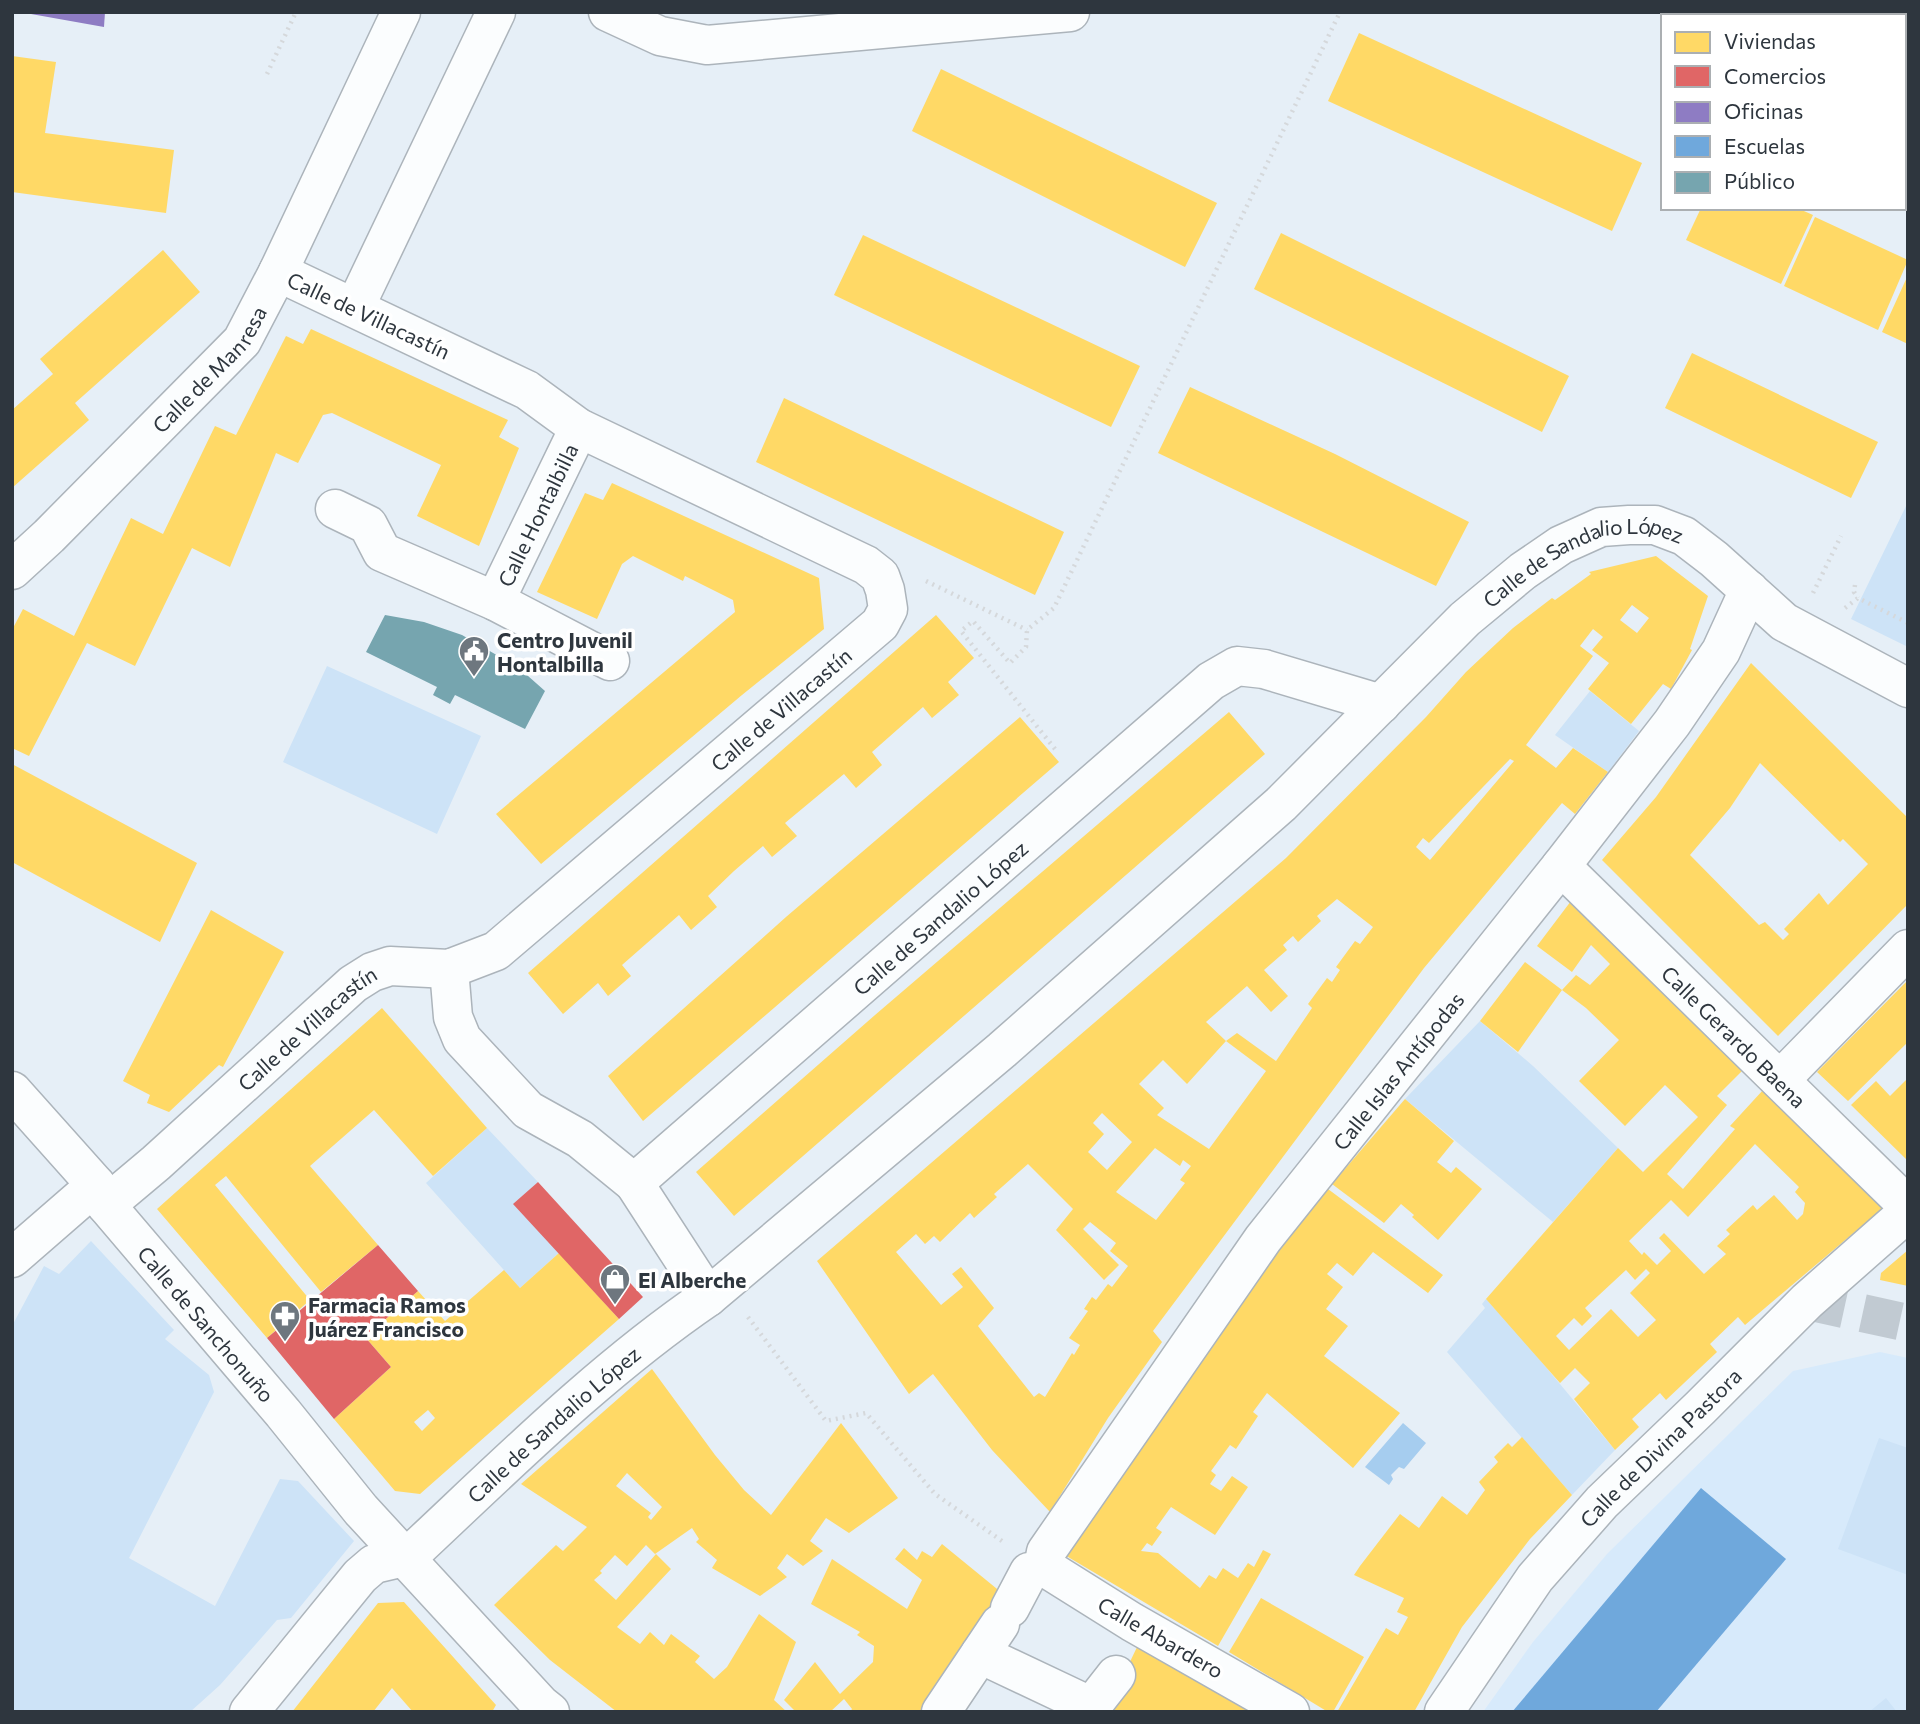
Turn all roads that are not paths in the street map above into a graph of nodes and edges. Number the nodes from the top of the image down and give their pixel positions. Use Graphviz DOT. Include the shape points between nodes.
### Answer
graph roads {
  1 [pos="401,12"];
  2 [pos="496,12"];
  3 [pos="608,12"];
  4 [pos="1070,12"];
  5 [pos="824,24"];
  6 [pos="278,272"];
  7 [pos="355,307"];
  8 [pos="579,428"];
  9 [pos="335,509"];
  10 [pos="12,570"];
  11 [pos="1749,590"];
  12 [pos="495,601"];
  13 [pos="610,661"];
  14 [pos="1908,688"];
  15 [pos="1381,704"];
  16 [pos="1561,866"];
  17 [pos="1908,949"];
  18 [pos="449,969"];
  19 [pos="1780,1080"];
  20 [pos="12,1091"];
  21 [pos="634,1183"];
  22 [pos="101,1195"];
  23 [pos="1908,1206"];
  24 [pos="1908,1212"];
  25 [pos="12,1258"];
  26 [pos="708,1297"];
  27 [pos="404,1557"];
  28 [pos="1037,1562"];
  29 [pos="996,1629"];
  30 [pos="1116,1675"];
  31 [pos="542,1709"];
  32 [pos="1089,1709"];
  33 [pos="249,1712"];
  34 [pos="941,1712"];
  35 [pos="1290,1712"];
  36 [pos="1444,1712"];
  1 -- 6 [label="street, Calle de Manresa"];
  2 -- 7 [label="street"];
  3 -- 5 [label="street" via="660,36 707,45"];
  4 -- 5 [label="street"];
  6 -- 7 [label="street, Calle de Villacastín"];
  6 -- 10 [label="street, Calle de Manresa" via="242,341"];
  7 -- 8 [label="street, Calle de Villacastín" via="527,390"];
  8 -- 12 [label="street, Calle Hontalbilla"];
  8 -- 18 [label="street, Calle de Villacastín" via="866,565 880,576 888,609 880,624 496,951"];
  9 -- 12 [label="street, Calle Hontalbilla" via="368,525 382,552"];
  11 -- 14 [label="street, Calle de Sandalio López" via="1799,631"];
  11 -- 15 [label="street, Calle de Sandalio López" via="1684,536 1655,525 1601,527 1561,545 1522,571 1465,619"];
  11 -- 16 [label="street, Calle Islas Antípodas" via="1721,651 1672,723"];
  12 -- 13 [label="street, Calle Hontalbilla"];
  15 -- 21 [label="street, Calle de Sandalio López" via="1264,669 1237,666 1211,681"];
  15 -- 26 [label="street, Calle de Sandalio López" via="1281,804 1033,1023"];
  16 -- 19 [label="street, Calle Gerardo Baena"];
  16 -- 28 [label="street, Calle Islas Antípodas" via="1263,1239"];
  17 -- 19 [label="street"];
  18 -- 21 [label="street" via="453,1017 462,1039 528,1110 580,1139"];
  18 -- 22 [label="street, Calle de Villacastín" via="390,966 353,984 156,1163"];
  19 -- 23 [label="street, Calle Gerardo Baena"];
  20 -- 22 [label="street, Calle de Sanchonuño"];
  21 -- 26 [label="street"];
  22 -- 25 [label="street, Calle de Villacastín"];
  22 -- 27 [label="street, Calle de Sanchonuño"];
  24 -- 36 [label="street, Calle de Divina Pastora" via="1807,1301 1602,1502 1535,1578"];
  26 -- 27 [label="street, Calle de Sandalio López" via="610,1373"];
  27 -- 31 [label="street, Calle de Sanchonuño"];
  27 -- 33 [label="street" via="374,1564 360,1576"];
  28 -- 29 [label="street, Calle Islas Antípodas"];
  28 -- 35 [label="street, Calle Abardero"];
  29 -- 32 [label="street"];
  29 -- 34 [label="street, Calle Islas Antípodas"];
  30 -- 32 [label="street"];
}
